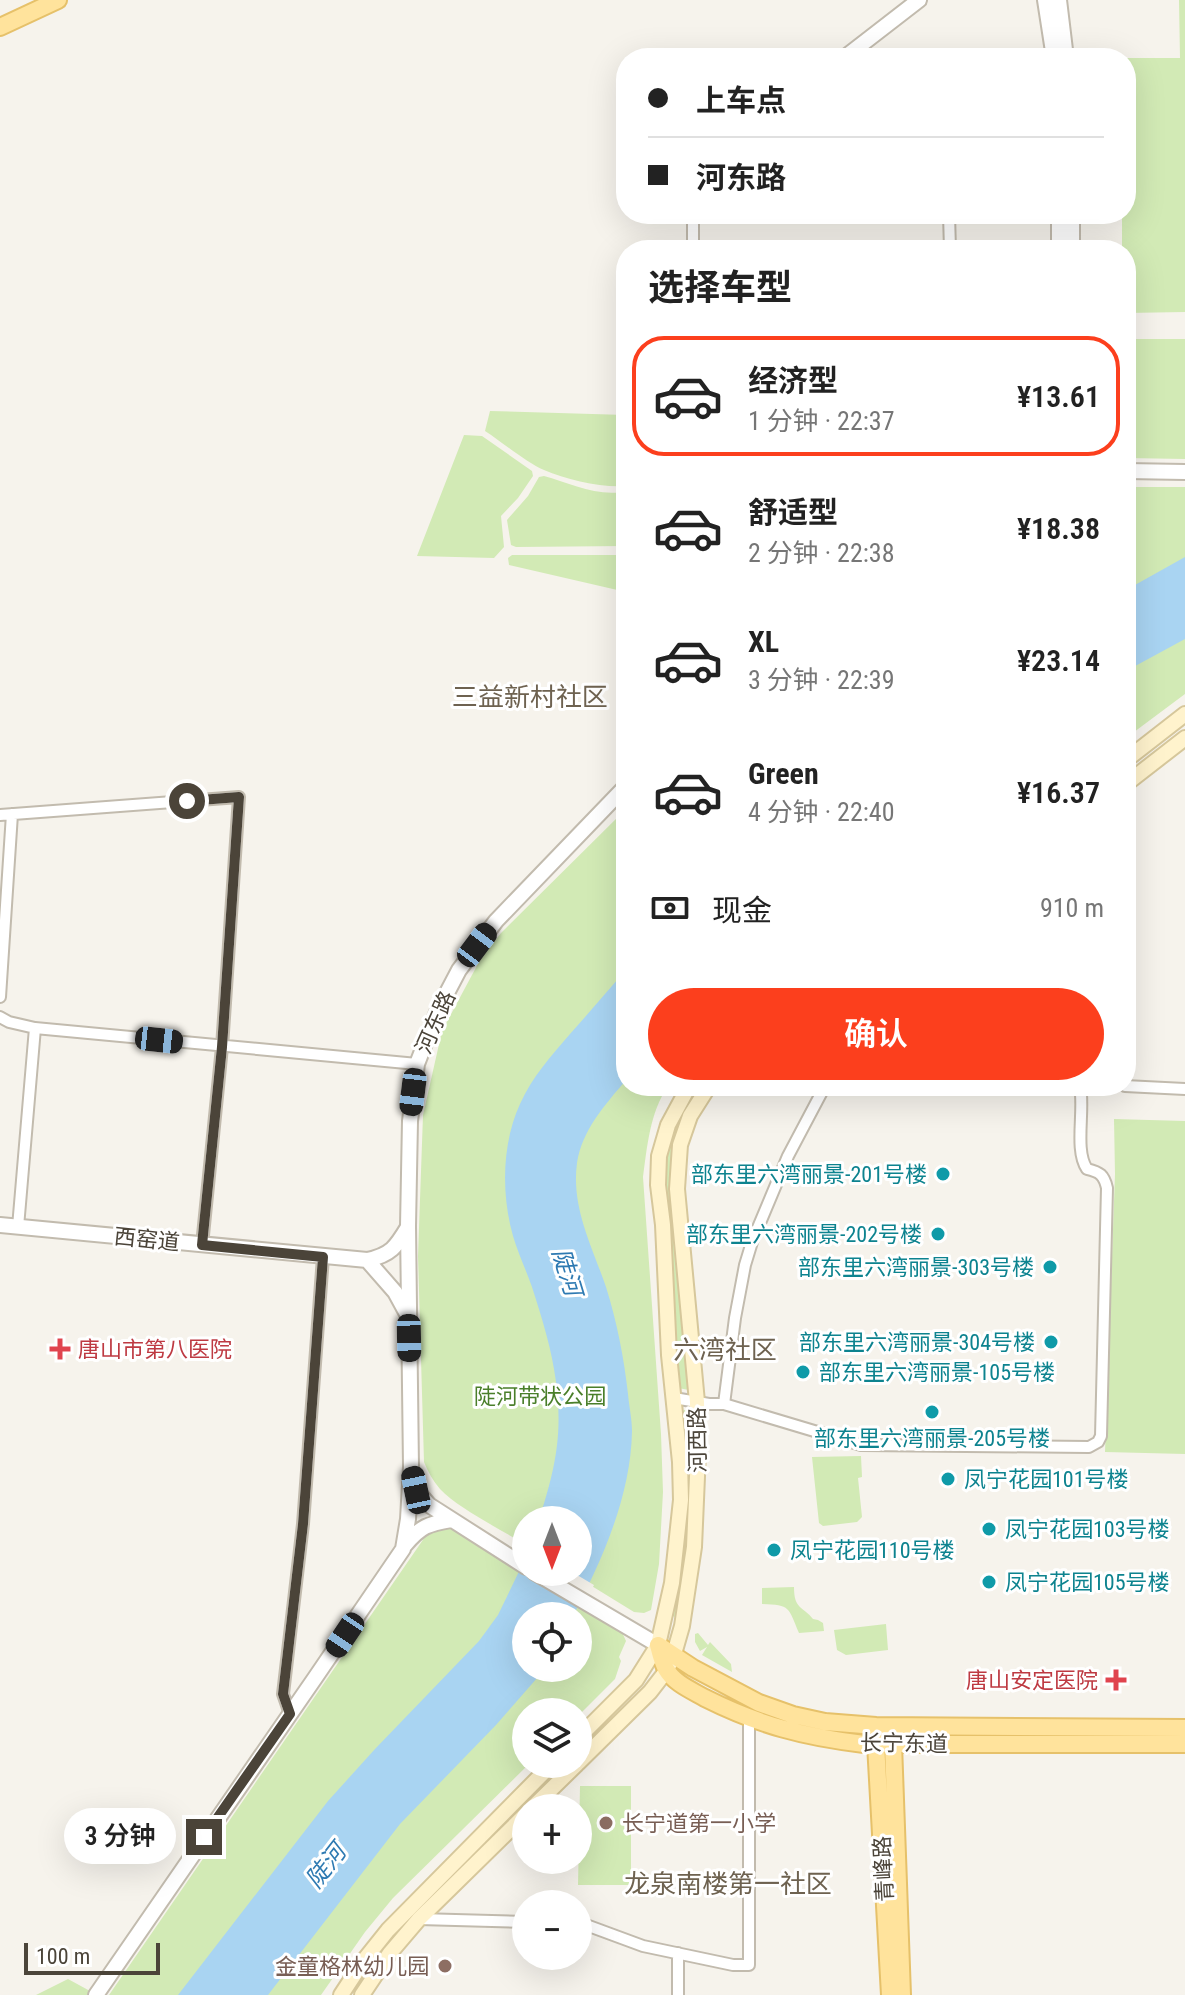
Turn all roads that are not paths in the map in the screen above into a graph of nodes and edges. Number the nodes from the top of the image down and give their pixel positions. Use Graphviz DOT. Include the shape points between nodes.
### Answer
graph roads {
  1 [pos="34,0"];
  2 [pos="58,0"];
  3 [pos="919,0"];
  4 [pos="1045,0"];
  5 [pos="1059,0"];
  6 [pos="0,15"];
  7 [pos="0,27"];
  8 [pos="857,48"];
  9 [pos="1052,48"];
  10 [pos="1065,48"];
  11 [pos="1136,471"];
  12 [pos="1185,472"];
  13 [pos="1185,714"];
  14 [pos="1185,738"];
  15 [pos="1136,752"];
  16 [pos="1136,776"];
  17 [pos="616,796"];
  18 [pos="12,814"];
  19 [pos="0,815"];
  20 [pos="0,997"];
  21 [pos="0,1017"];
  22 [pos="35,1028"];
  23 [pos="222,1047"];
  24 [pos="417,1064"];
  25 [pos="1136,1087"];
  26 [pos="1185,1089"];
  27 [pos="684,1096"];
  28 [pos="703,1096"];
  29 [pos="820,1096"];
  30 [pos="1080,1096"];
  31 [pos="0,1225"];
  32 [pos="408,1226"];
  33 [pos="18,1227"];
  34 [pos="680,1232"];
  35 [pos="752,1242"];
  36 [pos="202,1245"];
  37 [pos="323,1257"];
  38 [pos="367,1260"];
  39 [pos="409,1317"];
  40 [pos="674,1398"];
  41 [pos="697,1402"];
  42 [pos="724,1404"];
  43 [pos="411,1467"];
  44 [pos="451,1520"];
  45 [pos="403,1549"];
  46 [pos="512,1558"];
  47 [pos="557,1586"];
  48 [pos="658,1645"];
  49 [pos="674,1654"];
  50 [pos="667,1670"];
  51 [pos="290,1714"];
  52 [pos="749,1718"];
  53 [pos="592,1724"];
  54 [pos="1185,1728"];
  55 [pos="884,1744"];
  56 [pos="1185,1744"];
  57 [pos="592,1750"];
  58 [pos="538,1778"];
  59 [pos="563,1778"];
  60 [pos="547,1794"];
  61 [pos="512,1828"];
  62 [pos="419,1919"];
  63 [pos="512,1922"];
  64 [pos="592,1927"];
  65 [pos="678,1953"];
  66 [pos="96,1995"];
  67 [pos="341,1995"];
  68 [pos="362,1995"];
  69 [pos="678,1995"];
  70 [pos="890,1995"];
  71 [pos="902,1995"];
  1 -- 6 [label="main road"];
  2 -- 7 [label="main road"];
  3 -- 8 [label="street"];
  4 -- 9 [label="street"];
  5 -- 10 [label="street"];
  11 -- 12 [label="street"];
  13 -- 15 [label="main road"];
  14 -- 16 [label="main road"];
  17 -- 24 [label="street, 河东路" via="496,921 459,970"];
  18 -- 19 [label="street"];
  18 -- 20 [label="street"];
  18 -- 23 [label="street" via="239,797"];
  21 -- 22 [label="street"];
  22 -- 23 [label="street"];
  22 -- 33 [label="street"];
  23 -- 24 [label="street"];
  23 -- 36 [label="street"];
  24 -- 32 [label="street, 河东路"];
  25 -- 26 [label="street"];
  27 -- 40 [label="main road, 河西路" via="659,1156 658,1185"];
  28 -- 34 [label="main road, 河西路" via="680,1145"];
  29 -- 35 [label="street"];
  30 -- 42 [label="street" via="1080,1155 1087,1169 1105,1178 1107,1188 1098,1442 1089,1447 861,1445"];
  31 -- 33 [label="street, 西窑道"];
  32 -- 38 [label="street" via="384,1257"];
  32 -- 39 [label="street, 河东路"];
  33 -- 36 [label="street, 西窑道"];
  34 -- 35 [label="street"];
  34 -- 41 [label="main road, 河西路"];
  35 -- 42 [label="street"];
  36 -- 37 [label="street, 西窑道"];
  37 -- 38 [label="street, 西窑道"];
  37 -- 51 [label="street" via="303,1524 283,1694"];
  38 -- 39 [label="street"];
  39 -- 43 [label="street, 河东路"];
  40 -- 41 [label="street"];
  40 -- 48 [label="main road, 河西路" via="681,1500 672,1583"];
  41 -- 42 [label="street"];
  41 -- 49 [label="main road, 河西路" via="694,1547"];
  43 -- 44 [label="street, 河东路" via="416,1490"];
  43 -- 45 [label="street, 河东路"];
  44 -- 45 [label="street" via="426,1525"];
  44 -- 46 [label="street"];
  45 -- 51 [label="street, 河东路"];
  47 -- 48 [label="street, 长宁东道"];
  48 -- 49 [label="main road, 长宁东道"];
  48 -- 50 [label="main road"];
  48 -- 53 [label="main road, 河西路" via="636,1680"];
  49 -- 50 [label="main road, 河西路"];
  49 -- 54 [label="main road, 长宁东道" via="759,1703 825,1722"];
  50 -- 52 [label="main road, 长宁东道" via="683,1686"];
  50 -- 57 [label="main road, 河西路"];
  51 -- 66 [label="street, 河东路"];
  52 -- 55 [label="main road, 长宁东道" via="823,1740"];
  52 -- 65 [label="street" via="749,1965"];
  55 -- 56 [label="main road, 长宁东道"];
  55 -- 70 [label="main road, 青峰路"];
  55 -- 71 [label="main road, 青峰路"];
  58 -- 67 [label="main road" via="388,1930"];
  59 -- 60 [label="main road, 河西路"];
  61 -- 62 [label="main road"];
  62 -- 63 [label="street"];
  62 -- 68 [label="main road"];
  64 -- 65 [label="street"];
  65 -- 69 [label="street"];
}
